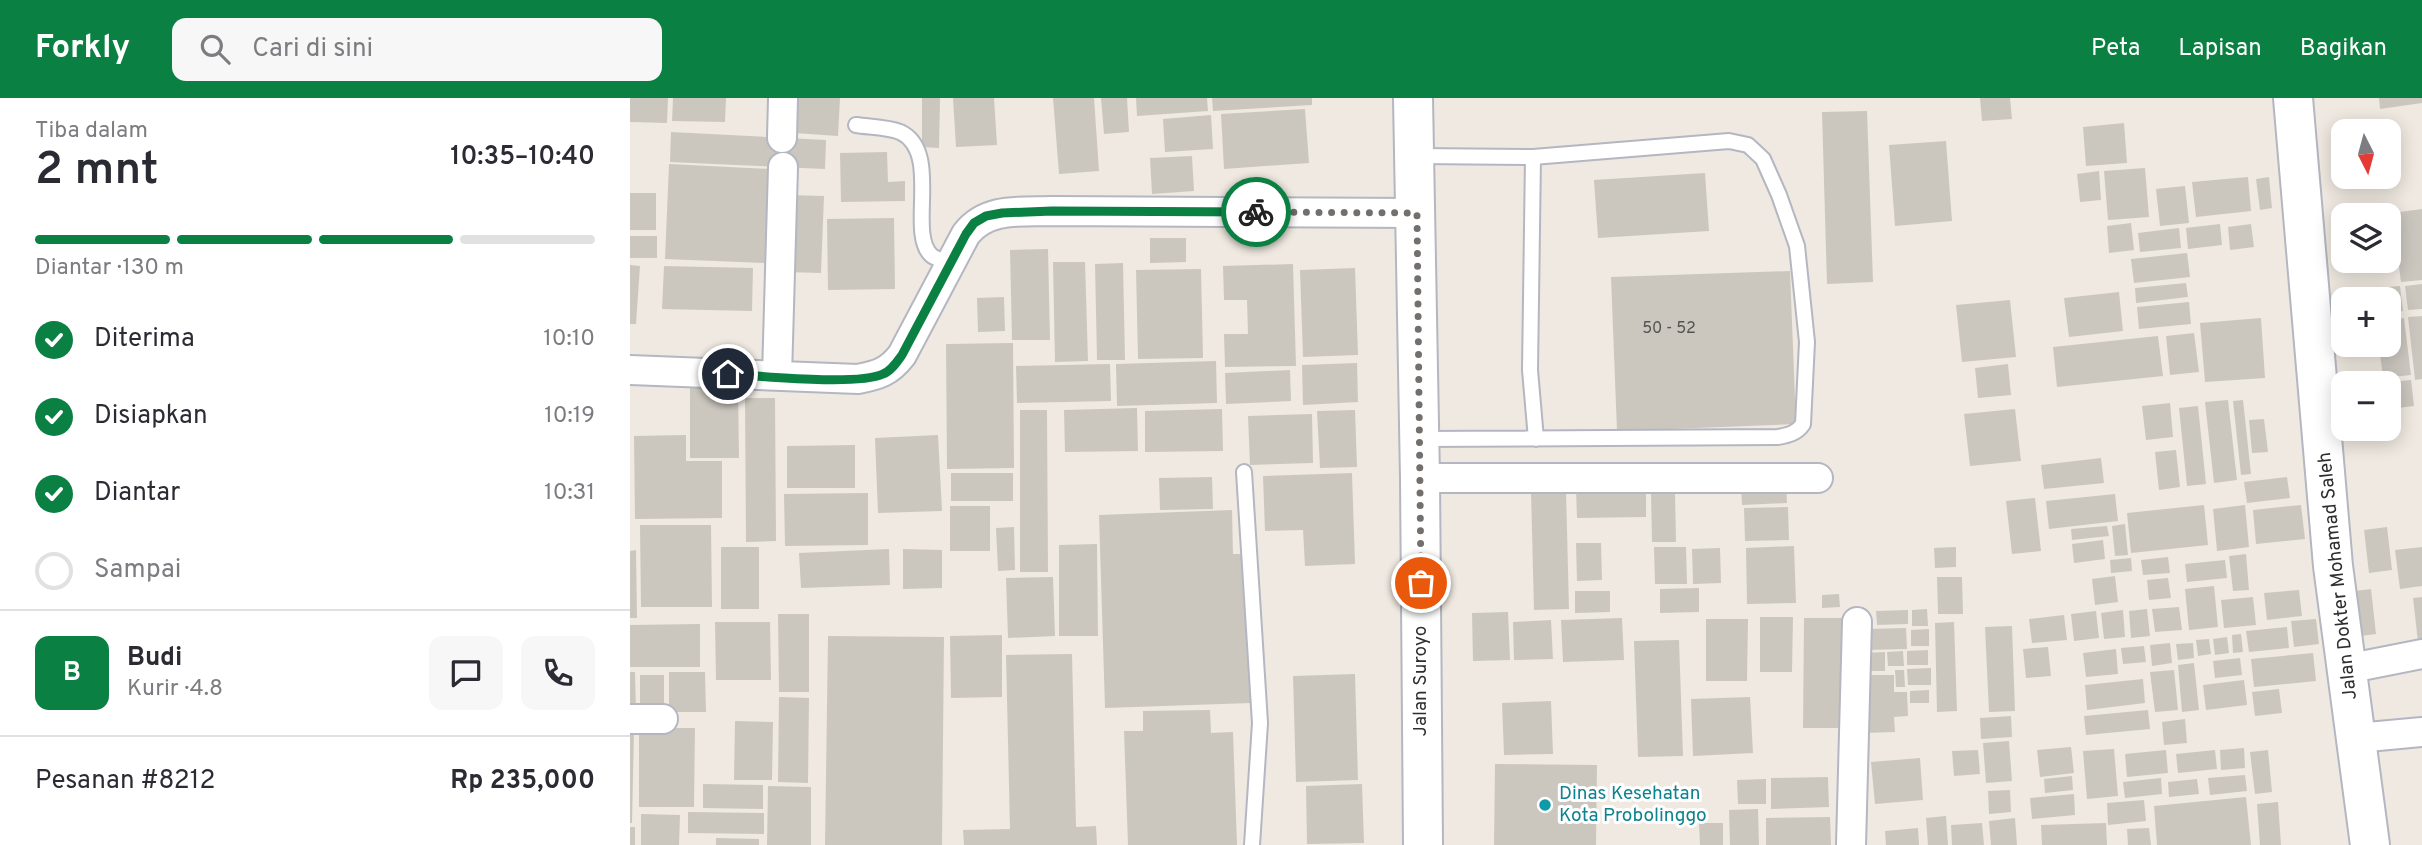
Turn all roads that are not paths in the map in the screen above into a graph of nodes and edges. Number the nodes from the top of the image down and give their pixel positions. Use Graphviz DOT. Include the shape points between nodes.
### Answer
graph roads {
  1 [pos="783,98"];
  2 [pos="1413,98"];
  3 [pos="2293,98"];
  4 [pos="856,125"];
  5 [pos="782,138"];
  6 [pos="1415,156"];
  7 [pos="1533,157"];
  8 [pos="783,167"];
  9 [pos="1417,213"];
  10 [pos="951,263"];
  11 [pos="630,370"];
  12 [pos="777,376"];
  13 [pos="1419,439"];
  14 [pos="1536,439"];
  15 [pos="1244,472"];
  16 [pos="1420,478"];
  17 [pos="1818,478"];
  18 [pos="1857,622"];
  19 [pos="2422,654"];
  20 [pos="2346,669"];
  21 [pos="630,719"];
  22 [pos="663,719"];
  23 [pos="2422,732"];
  24 [pos="2357,738"];
  25 [pos="1252,845"];
  26 [pos="1423,845"];
  27 [pos="1851,845"];
  28 [pos="2370,845"];
  1 -- 5 [label="street"];
  2 -- 6 [label="main road, Jalan Suroyo"];
  3 -- 20 [label="main road, Jalan Dokter Mohamad Saleh"];
  4 -- 10 [label="lane" via="900,132 915,143 921,161 924,243 931,256"];
  6 -- 7 [label="lane"];
  6 -- 9 [label="main road, Jalan Suroyo"];
  7 -- 14 [label="lane" via="1530,370"];
  7 -- 14 [label="lane" via="1729,141 1748,145 1763,159 1797,246 1807,342 1803,424 1791,434"];
  8 -- 12 [label="street"];
  9 -- 10 [label="street" via="1002,213 974,223"];
  9 -- 13 [label="main road, Jalan Suroyo"];
  10 -- 12 [label="street" via="902,355 882,375 858,379"];
  11 -- 12 [label="street"];
  13 -- 14 [label="lane"];
  13 -- 16 [label="main road, Jalan Suroyo"];
  15 -- 25 [label="lane" via="1260,723"];
  16 -- 17 [label="street"];
  16 -- 26 [label="main road, Jalan Suroyo"];
  18 -- 27 [label="street"];
  19 -- 20 [label="street"];
  20 -- 24 [label="main road, Jalan Dokter Mohamad Saleh"];
  21 -- 22 [label="street"];
  23 -- 24 [label="street"];
  24 -- 28 [label="main road, Jalan Dokter Mohamad Saleh"];
}
